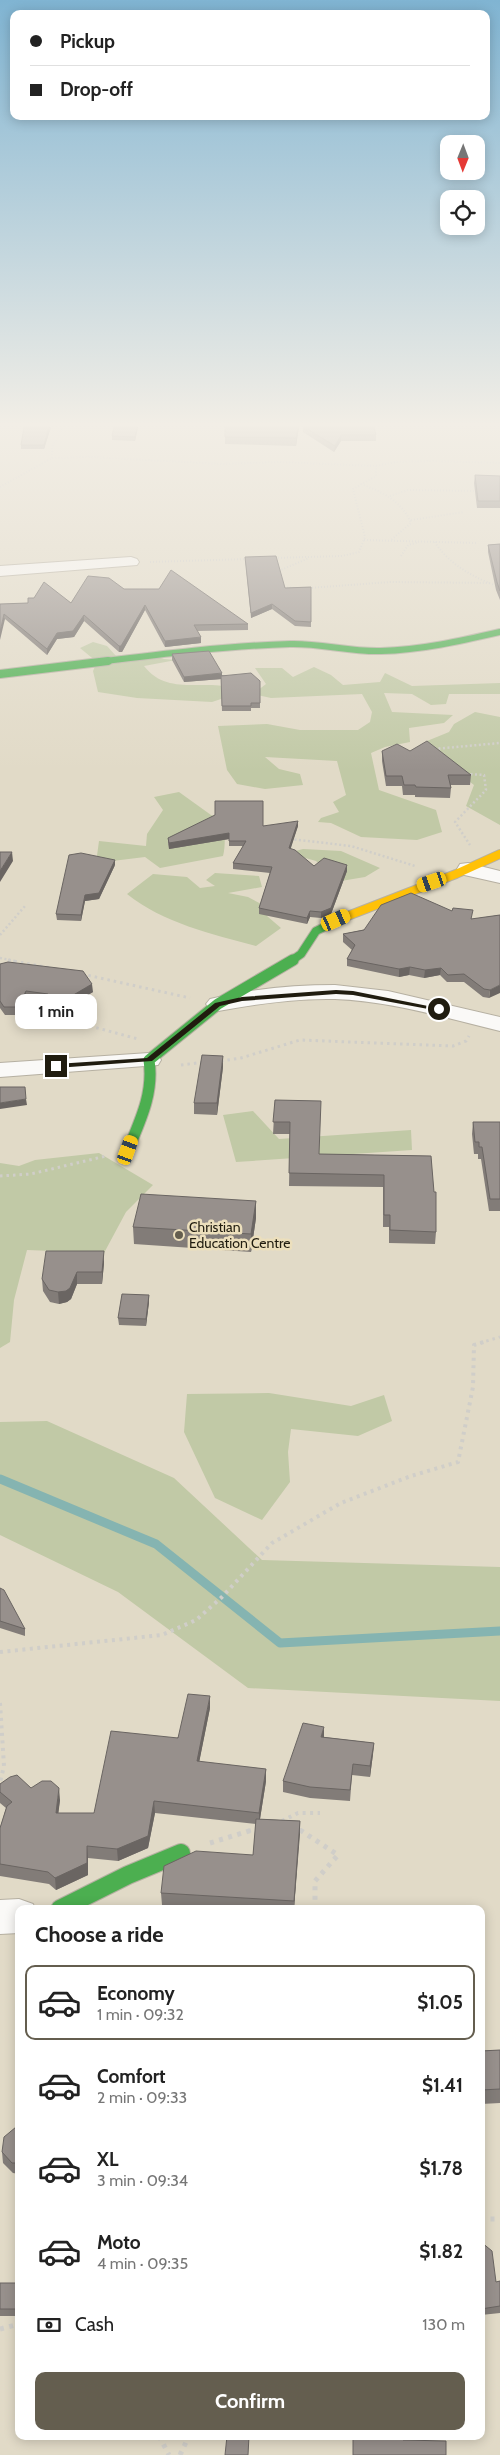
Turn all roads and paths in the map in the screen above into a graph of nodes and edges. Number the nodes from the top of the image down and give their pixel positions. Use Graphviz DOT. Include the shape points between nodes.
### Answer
graph roads {
  1 [pos="435,541"];
  2 [pos="363,542"];
  3 [pos="420,542"];
  4 [pos="447,542"];
  5 [pos="476,543"];
  6 [pos="401,556"];
  7 [pos="310,557"];
  8 [pos="271,558"];
  9 [pos="252,559"];
  10 [pos="131,562"];
  11 [pos="0,571"];
  12 [pos="272,574"];
  13 [pos="490,583"];
  14 [pos="274,586"];
  15 [pos="500,587"];
  16 [pos="299,588"];
  17 [pos="307,588"];
  18 [pos="500,632"];
  19 [pos="0,674"];
  20 [pos="500,742"];
  21 [pos="432,750"];
  22 [pos="457,773"];
  23 [pos="284,839"];
  24 [pos="500,854"];
  25 [pos="467,869"];
  26 [pos="500,877"];
  27 [pos="25,906"];
  28 [pos="0,935"];
  29 [pos="0,958"];
  30 [pos="60,970"];
  31 [pos="78,974"];
  32 [pos="218,1004"];
  33 [pos="490,1022"];
  34 [pos="90,1026"];
  35 [pos="171,1043"];
  36 [pos="151,1064"];
  37 [pos="0,1070"];
  38 [pos="128,1150"];
  39 [pos="0,1176"];
  40 [pos="500,1337"];
  41 [pos="0,1652"];
  42 [pos="0,1703"];
  43 [pos="0,1782"];
  44 [pos="320,1813"];
  45 [pos="285,1820"];
  46 [pos="276,1823"];
  47 [pos="266,1826"];
  48 [pos="181,1853"];
  49 [pos="71,1905"];
  50 [pos="315,1905"];
  51 [pos="15,1916"];
  52 [pos="0,1917"];
  53 [pos="485,2219"];
  54 [pos="500,2219"];
  55 [pos="15,2325"];
  56 [pos="0,2328"];
  57 [pos="161,2440"];
  58 [pos="187,2440"];
  59 [pos="169,2455"];
  60 [pos="180,2455"];
  1 -- 13 [label="path" via="441,552 478,580"];
  2 -- 7 [label="path" via="355,554"];
  3 -- 6 [label="path" via="408,545"];
  4 -- 5 [label="path"];
  7 -- 8 [label="path"];
  7 -- 12 [label="path"];
  9 -- 10 [label="path"];
  10 -- 11 [label="street"];
  13 -- 15 [label="path"];
  13 -- 17 [label="path" via="463,586 439,582 390,582"];
  14 -- 16 [label="path"];
  18 -- 19 [label="street" via="450,644 381,651 299,644 258,645"];
  20 -- 21 [label="path"];
  22 -- 25 [label="path" via="484,775 486,790 454,822"];
  23 -- 25 [label="path" via="351,846"];
  24 -- 25 [label="street"];
  25 -- 26 [label="street"];
  25 -- 32 [label="street" via="382,900 323,927 316,931 301,954 286,965"];
  27 -- 28 [label="path"];
  29 -- 30 [label="path"];
  31 -- 32 [label="path"];
  32 -- 33 [label="street" via="242,999 344,992"];
  32 -- 35 [label="street"];
  33 -- 36 [label="path" via="466,1041 453,1046 300,1040 276,1045 238,1060"];
  34 -- 35 [label="path"];
  35 -- 36 [label="street"];
  36 -- 37 [label="street"];
  36 -- 38 [label="street" via="146,1102"];
  38 -- 39 [label="path" via="31,1174"];
  40 -- 41 [label="path" via="474,1345 473,1387 458,1462 341,1503 272,1543 196,1620 162,1635"];
  42 -- 43 [label="path" via="4,1766"];
  44 -- 45 [label="path" via="298,1813"];
  45 -- 46 [label="path"];
  45 -- 50 [label="path" via="338,1855 315,1881"];
  47 -- 48 [label="path"];
  48 -- 49 [label="street" via="128,1875"];
  51 -- 52 [label="street"];
  53 -- 54 [label="path"];
  55 -- 56 [label="path"];
  57 -- 59 [label="path"];
  58 -- 60 [label="path"];
}
